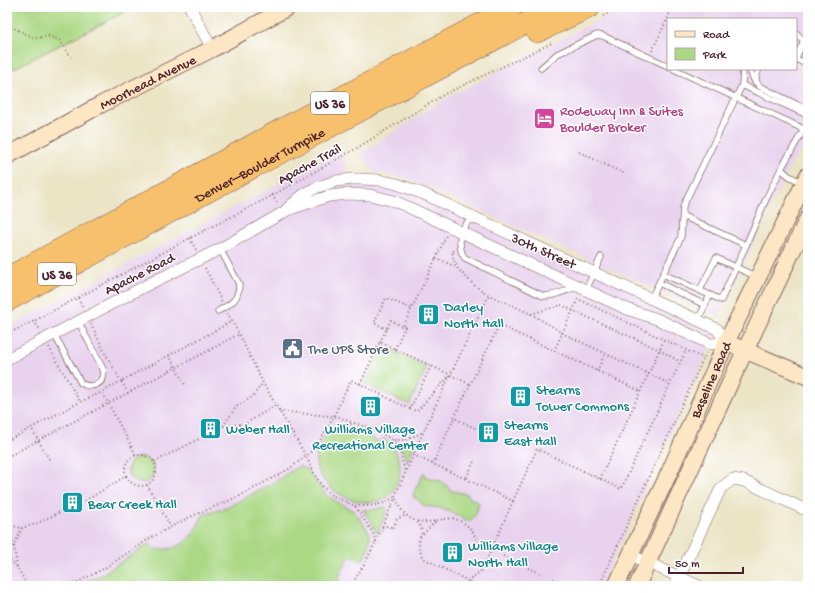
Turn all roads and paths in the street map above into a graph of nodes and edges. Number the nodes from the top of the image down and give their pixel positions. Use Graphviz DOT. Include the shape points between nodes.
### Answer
graph roads {
  1 [pos="190,7"];
  2 [pos="288,7"];
  3 [pos="512,7"];
  4 [pos="556,7"];
  5 [pos="620,7"];
  6 [pos="672,7"];
  7 [pos="595,12"];
  8 [pos="668,18"];
  9 [pos="667,19"];
  10 [pos="7,25"];
  11 [pos="797,34"];
  12 [pos="806,41"];
  13 [pos="554,42"];
  14 [pos="212,49"];
  15 [pos="649,57"];
  16 [pos="797,57"];
  17 [pos="71,58"];
  18 [pos="797,60"];
  19 [pos="808,65"];
  20 [pos="667,66"];
  21 [pos="541,68"];
  22 [pos="676,70"];
  23 [pos="743,70"];
  24 [pos="751,70"];
  25 [pos="759,70"];
  26 [pos="756,83"];
  27 [pos="742,84"];
  28 [pos="735,97"];
  29 [pos="808,110"];
  30 [pos="808,113"];
  31 [pos="806,130"];
  32 [pos="292,147"];
  33 [pos="579,152"];
  34 [pos="7,156"];
  35 [pos="781,170"];
  36 [pos="625,174"];
  37 [pos="353,179"];
  38 [pos="806,179"];
  39 [pos="355,194"];
  40 [pos="284,212"];
  41 [pos="473,216"];
  42 [pos="683,216"];
  43 [pos="808,218"];
  44 [pos="461,232"];
  45 [pos="446,236"];
  46 [pos="190,238"];
  47 [pos="746,245"];
  48 [pos="220,249"];
  49 [pos="454,251"];
  50 [pos="601,256"];
  51 [pos="436,258"];
  52 [pos="201,259"];
  53 [pos="457,268"];
  54 [pos="736,268"];
  55 [pos="594,272"];
  56 [pos="663,274"];
  57 [pos="757,277"];
  58 [pos="7,278"];
  59 [pos="659,283"];
  60 [pos="582,288"];
  61 [pos="700,290"];
  62 [pos="489,295"];
  63 [pos="710,295"];
  64 [pos="651,299"];
  65 [pos="7,301"];
  66 [pos="705,305"];
  67 [pos="224,307"];
  68 [pos="218,310"];
  69 [pos="412,310"];
  70 [pos="572,310"];
  71 [pos="532,314"];
  72 [pos="698,320"];
  73 [pos="78,321"];
  74 [pos="232,321"];
  75 [pos="403,326"];
  76 [pos="387,329"];
  77 [pos="562,333"];
  78 [pos="7,334"];
  79 [pos="54,334"];
  80 [pos="239,334"];
  81 [pos="665,340"];
  82 [pos="380,342"];
  83 [pos="726,343"];
  84 [pos="395,349"];
  85 [pos="660,350"];
  86 [pos="686,350"];
  87 [pos="554,351"];
  88 [pos="745,351"];
  89 [pos="606,354"];
  90 [pos="169,356"];
  91 [pos="7,359"];
  92 [pos="680,362"];
  93 [pos="431,366"];
  94 [pos="176,368"];
  95 [pos="597,371"];
  96 [pos="648,374"];
  97 [pos="451,375"];
  98 [pos="808,377"];
  99 [pos="263,383"];
  100 [pos="360,384"];
  101 [pos="470,384"];
  102 [pos="670,384"];
  103 [pos="185,385"];
  104 [pos="640,391"];
  105 [pos="128,393"];
  106 [pos="80,402"];
  107 [pos="108,404"];
  108 [pos="276,405"];
  109 [pos="410,409"];
  110 [pos="279,411"];
  111 [pos="333,417"];
  112 [pos="454,418"];
  113 [pos="354,423"];
  114 [pos="31,428"];
  115 [pos="475,428"];
  116 [pos="327,430"];
  117 [pos="424,431"];
  118 [pos="201,438"];
  119 [pos="392,440"];
  120 [pos="7,441"];
  121 [pos="38,441"];
  122 [pos="136,455"];
  123 [pos="413,455"];
  124 [pos="306,456"];
  125 [pos="7,457"];
  126 [pos="49,459"];
  127 [pos="475,459"];
  128 [pos="154,462"];
  129 [pos="433,464"];
  130 [pos="405,473"];
  131 [pos="126,476"];
  132 [pos="466,479"];
  133 [pos="600,479"];
  134 [pos="147,485"];
  135 [pos="395,496"];
  136 [pos="85,501"];
  137 [pos="513,501"];
  138 [pos="356,506"];
  139 [pos="62,511"];
  140 [pos="808,511"];
  141 [pos="406,515"];
  142 [pos="436,521"];
  143 [pos="417,522"];
  144 [pos="7,525"];
  145 [pos="171,527"];
  146 [pos="382,527"];
  147 [pos="22,528"];
  148 [pos="422,534"];
  149 [pos="7,536"];
  150 [pos="376,541"];
  151 [pos="14,546"];
  152 [pos="492,549"];
  153 [pos="631,555"];
  154 [pos="503,556"];
  155 [pos="7,558"];
  156 [pos="517,563"];
  157 [pos="648,563"];
  158 [pos="17,567"];
  159 [pos="528,568"];
  160 [pos="543,574"];
  161 [pos="554,579"];
  162 [pos="677,581"];
  163 [pos="470,582"];
  164 [pos="29,586"];
  165 [pos="70,586"];
  166 [pos="351,586"];
  167 [pos="468,586"];
  168 [pos="568,586"];
  169 [pos="598,586"];
  170 [pos="616,586"];
  171 [pos="637,586"];
  172 [pos="700,586"];
  1 -- 14 [label="street"];
  2 -- 14 [label="main road, Moorhead Avenue"];
  3 -- 58 [label="highway, Denver–Boulder Turnpike / US 36"];
  4 -- 32 [label="highway, Denver–Boulder Turnpike / US 36"];
  5 -- 7 [label="path"];
  6 -- 8 [label="path"];
  7 -- 32 [label="highway"];
  9 -- 15 [label="path"];
  10 -- 17 [label="path" via="35,38 48,36 59,40"];
  11 -- 12 [label="lane"];
  12 -- 16 [label="lane"];
  13 -- 46 [label="path, Apache Trail" via="446,94 352,151"];
  14 -- 34 [label="main road, Moorhead Avenue" via="100,105"];
  15 -- 20 [label="lane"];
  15 -- 21 [label="lane" via="597,35 557,54"];
  18 -- 19 [label="lane"];
  22 -- 28 [label="lane"];
  23 -- 27 [label="lane"];
  24 -- 26 [label="lane"];
  25 -- 26 [label="lane"];
  26 -- 29 [label="lane"];
  27 -- 28 [label="lane"];
  27 -- 30 [label="lane" via="803,113"];
  28 -- 31 [label="lane"];
  28 -- 42 [label="lane" via="683,206"];
  31 -- 35 [label="lane"];
  32 -- 65 [label="highway, Denver–Boulder Turnpike / US 36"];
  33 -- 36 [label="path"];
  35 -- 38 [label="lane" via="789,176"];
  35 -- 47 [label="lane"];
  37 -- 40 [label="street, Apache Road" via="318,186"];
  37 -- 41 [label="street, 30th Street" via="397,184"];
  38 -- 57 [label="main road, Baseline Road"];
  39 -- 40 [label="street, Apache Road" via="329,196"];
  39 -- 44 [label="street, 30th Street" via="394,201"];
  40 -- 48 [label="street, Apache Road"];
  41 -- 44 [label="lane"];
  41 -- 55 [label="street, 30th Street"];
  42 -- 47 [label="lane"];
  42 -- 56 [label="lane" via="681,237"];
  43 -- 88 [label="main road, Baseline Road"];
  44 -- 60 [label="street, 30th Street"];
  44 -- 60 [label="lane" via="461,249 465,258 543,296"];
  45 -- 51 [label="path"];
  46 -- 52 [label="path"];
  46 -- 78 [label="path, Apache Trail"];
  47 -- 54 [label="lane"];
  48 -- 52 [label="street, Apache Road"];
  48 -- 67 [label="lane" via="239,284 238,295"];
  49 -- 53 [label="path" via="452,252"];
  50 -- 55 [label="lane"];
  51 -- 53 [label="path"];
  51 -- 69 [label="path"];
  52 -- 67 [label="path"];
  52 -- 73 [label="street, Apache Road"];
  53 -- 62 [label="path" via="475,286"];
  54 -- 57 [label="lane"];
  54 -- 61 [label="lane" via="716,258"];
  54 -- 63 [label="lane" via="721,300"];
  55 -- 60 [label="lane"];
  55 -- 64 [label="street, 30th Street"];
  56 -- 59 [label="lane"];
  56 -- 61 [label="lane"];
  57 -- 83 [label="main road, Baseline Road"];
  59 -- 64 [label="lane"];
  59 -- 66 [label="lane"];
  60 -- 83 [label="street, 30th Street" via="710,344"];
  61 -- 63 [label="lane"];
  62 -- 71 [label="path"];
  62 -- 97 [label="path"];
  63 -- 66 [label="lane"];
  64 -- 72 [label="street, 30th Street"];
  66 -- 72 [label="lane"];
  67 -- 68 [label="lane"];
  67 -- 74 [label="path"];
  69 -- 75 [label="path"];
  69 -- 76 [label="path" via="386,298 374,323"];
  70 -- 71 [label="path" via="560,303"];
  70 -- 77 [label="path"];
  70 -- 81 [label="path" via="578,299"];
  70 -- 85 [label="path"];
  71 -- 77 [label="path"];
  72 -- 83 [label="street, 30th Street" via="717,329"];
  73 -- 79 [label="street, Apache Road"];
  73 -- 79 [label="lane" via="103,369 104,375 98,383 87,386 81,383"];
  74 -- 80 [label="path"];
  74 -- 90 [label="path"];
  75 -- 76 [label="path" via="391,320"];
  75 -- 84 [label="path" via="405,328"];
  76 -- 82 [label="path"];
  77 -- 87 [label="path"];
  77 -- 89 [label="path"];
  79 -- 91 [label="street, Apache Road"];
  80 -- 94 [label="path"];
  80 -- 99 [label="path"];
  81 -- 85 [label="path"];
  81 -- 86 [label="path"];
  82 -- 84 [label="path"];
  82 -- 100 [label="path"];
  83 -- 88 [label="main road, 30th Street"];
  83 -- 153 [label="main road, Baseline Road"];
  84 -- 93 [label="path"];
  85 -- 92 [label="path"];
  85 -- 96 [label="path"];
  86 -- 92 [label="path"];
  86 -- 169 [label="path" via="704,357"];
  87 -- 95 [label="path"];
  87 -- 101 [label="path" via="499,325"];
  88 -- 98 [label="main road, 30th Street"];
  88 -- 157 [label="main road, Baseline Road"];
  89 -- 95 [label="path"];
  89 -- 96 [label="path"];
  90 -- 94 [label="path"];
  90 -- 105 [label="path" via="121,381"];
  92 -- 102 [label="path"];
  93 -- 97 [label="path"];
  93 -- 109 [label="path"];
  94 -- 103 [label="path"];
  94 -- 105 [label="path"];
  95 -- 104 [label="path"];
  96 -- 102 [label="path"];
  96 -- 104 [label="path"];
  97 -- 101 [label="path"];
  97 -- 109 [label="path" via="417,411"];
  97 -- 117 [label="path"];
  99 -- 108 [label="path"];
  99 -- 108 [label="path" via="252,398 236,407 222,426 245,424"];
  100 -- 109 [label="path"];
  100 -- 111 [label="path" via="351,380"];
  101 -- 112 [label="path"];
  102 -- 133 [label="path" via="621,489"];
  104 -- 133 [label="path"];
  105 -- 107 [label="path"];
  106 -- 114 [label="path"];
  107 -- 121 [label="path"];
  107 -- 122 [label="path"];
  108 -- 110 [label="path"];
  110 -- 111 [label="path"];
  110 -- 124 [label="path"];
  111 -- 113 [label="path"];
  111 -- 116 [label="path"];
  112 -- 115 [label="path"];
  112 -- 129 [label="path"];
  113 -- 116 [label="path"];
  113 -- 119 [label="path" via="375,429"];
  114 -- 120 [label="path"];
  114 -- 121 [label="path"];
  116 -- 124 [label="path"];
  117 -- 119 [label="path" via="406,440"];
  117 -- 123 [label="path"];
  118 -- 128 [label="path"];
  119 -- 130 [label="path" via="400,452"];
  121 -- 125 [label="path"];
  121 -- 126 [label="path"];
  122 -- 128 [label="path" via="145,455"];
  122 -- 131 [label="path" via="126,463"];
  123 -- 129 [label="path"];
  123 -- 130 [label="path"];
  124 -- 138 [label="path" via="322,486 331,495"];
  124 -- 145 [label="path" via="289,469 240,496"];
  127 -- 132 [label="path"];
  128 -- 134 [label="path" via="155,475"];
  129 -- 132 [label="path"];
  130 -- 135 [label="path"];
  131 -- 134 [label="path" via="134,485"];
  131 -- 136 [label="path"];
  132 -- 137 [label="path"];
  133 -- 137 [label="path" via="537,449"];
  134 -- 145 [label="path"];
  135 -- 138 [label="path" via="390,501 373,506"];
  135 -- 141 [label="path" via="398,506"];
  135 -- 146 [label="path"];
  137 -- 152 [label="path"];
  138 -- 150 [label="path"];
  139 -- 147 [label="path"];
  140 -- 162 [label="street" via="744,481 732,479 721,488"];
  141 -- 143 [label="path"];
  141 -- 146 [label="path" via="397,518 393,528"];
  142 -- 143 [label="path"];
  142 -- 148 [label="path"];
  142 -- 152 [label="path" via="456,519 473,531 478,544"];
  143 -- 148 [label="path"];
  144 -- 147 [label="path"];
  145 -- 165 [label="path" via="105,568"];
  146 -- 150 [label="path"];
  147 -- 151 [label="path"];
  148 -- 163 [label="path" via="418,547 423,558"];
  149 -- 151 [label="path"];
  150 -- 166 [label="path"];
  151 -- 158 [label="path"];
  152 -- 163 [label="path" via="480,572 471,578"];
  153 -- 157 [label="street"];
  153 -- 170 [label="main road, Baseline Road"];
  154 -- 156 [label="path"];
  155 -- 158 [label="path"];
  157 -- 162 [label="street"];
  157 -- 171 [label="main road, Baseline Road"];
  158 -- 164 [label="path"];
  159 -- 160 [label="path"];
  161 -- 168 [label="path"];
  162 -- 172 [label="street"];
  163 -- 167 [label="path"];
}
